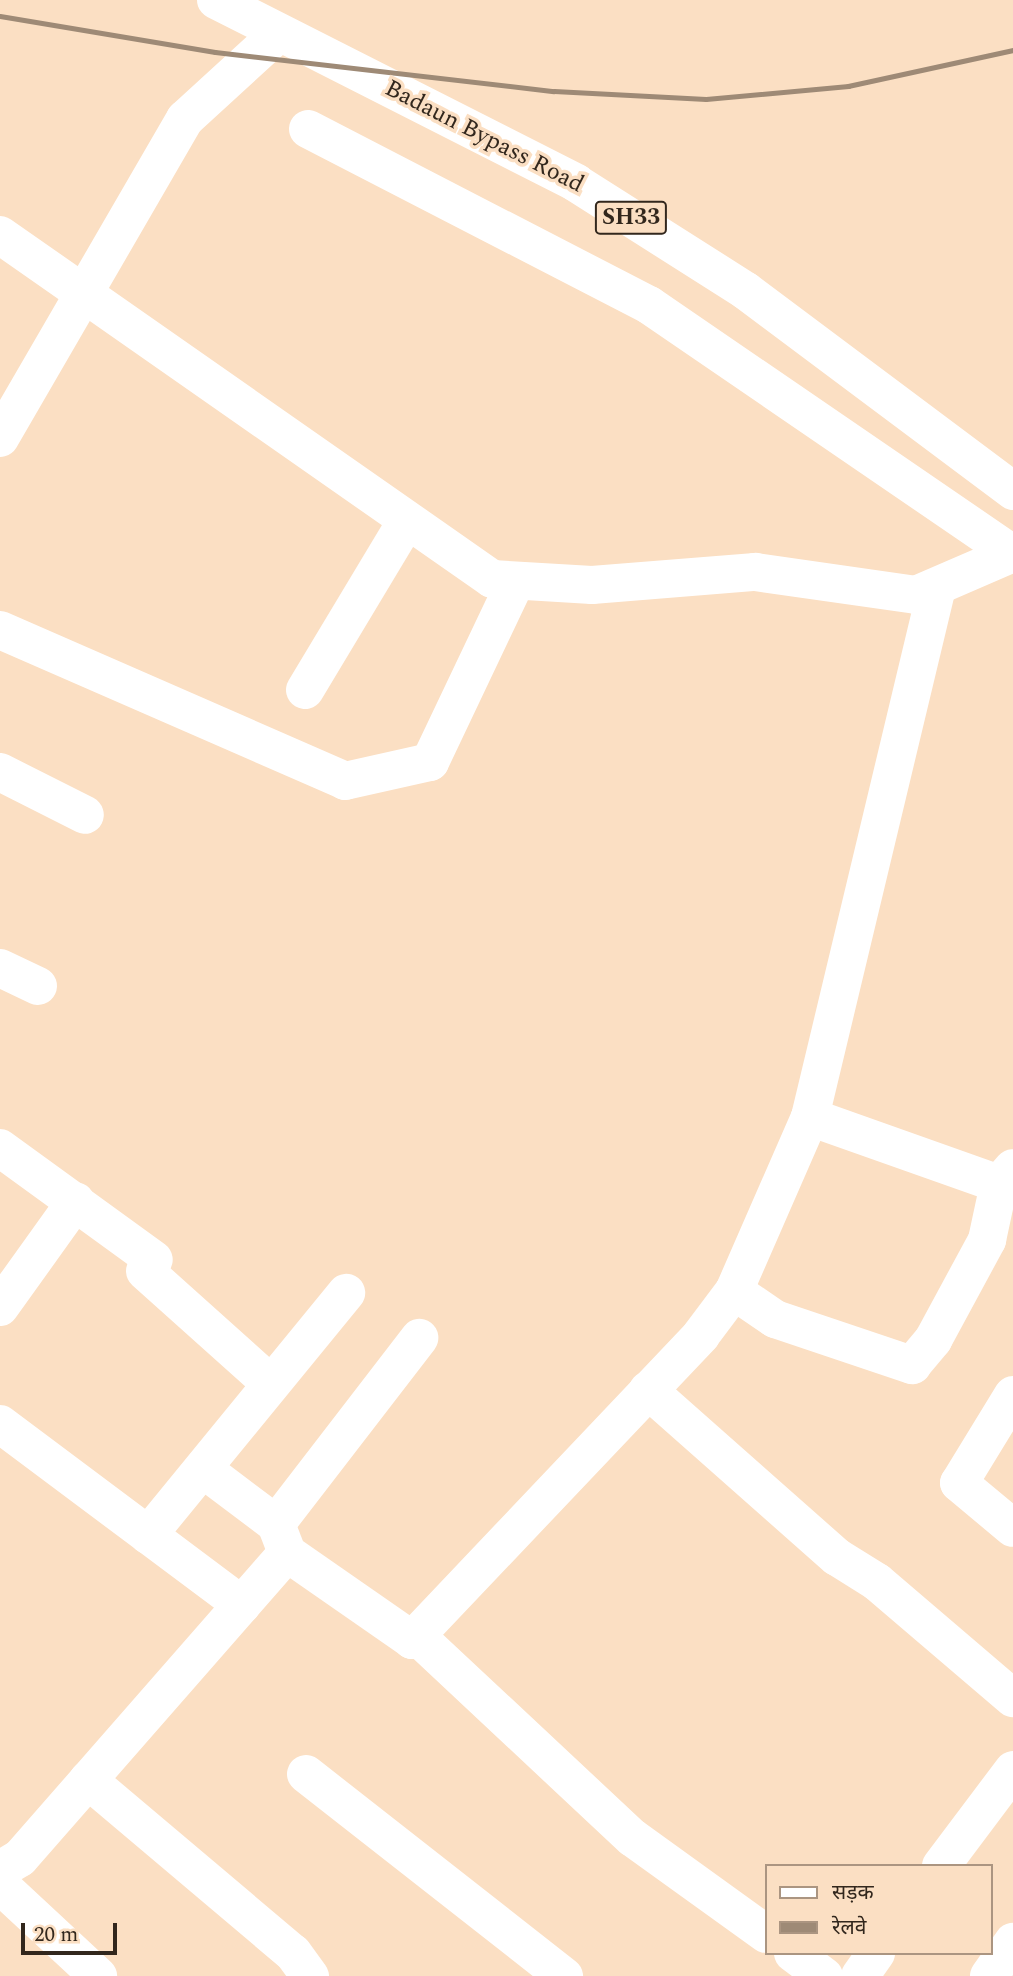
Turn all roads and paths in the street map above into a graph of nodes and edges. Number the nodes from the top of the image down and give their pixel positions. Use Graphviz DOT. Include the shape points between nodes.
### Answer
graph roads {
  1 [pos="216,0"];
  2 [pos="279,33"];
  3 [pos="308,129"];
  4 [pos="0,235"];
  5 [pos="80,290"];
  6 [pos="0,438"];
  7 [pos="1013,491"];
  8 [pos="407,520"];
  9 [pos="1013,554"];
  10 [pos="516,581"];
  11 [pos="937,587"];
  12 [pos="0,629"];
  13 [pos="305,690"];
  14 [pos="0,772"];
  15 [pos="85,815"];
  16 [pos="0,968"];
  17 [pos="38,986"];
  18 [pos="810,1117"];
  19 [pos="0,1148"];
  20 [pos="1006,1176"];
  21 [pos="76,1201"];
  22 [pos="1000,1247"];
  23 [pos="734,1291"];
  24 [pos="346,1293"];
  25 [pos="0,1307"];
  26 [pos="419,1338"];
  27 [pos="271,1384"];
  28 [pos="648,1391"];
  29 [pos="1013,1395"];
  30 [pos="0,1424"];
  31 [pos="203,1469"];
  32 [pos="1013,1528"];
  33 [pos="148,1535"];
  34 [pos="282,1538"];
  35 [pos="242,1605"];
  36 [pos="412,1640"];
  37 [pos="1013,1698"];
  38 [pos="1013,1769"];
  39 [pos="306,1774"];
  40 [pos="88,1780"];
  41 [pos="943,1864"];
  42 [pos="0,1870"];
  43 [pos="0,1885"];
  44 [pos="764,1933"];
  45 [pos="1013,1942"];
  46 [pos="796,1955"];
  47 [pos="875,1955"];
  48 [pos="98,1976"];
  49 [pos="310,1976"];
  50 [pos="564,1976"];
  51 [pos="824,1976"];
  52 [pos="860,1976"];
  53 [pos="989,1976"];
  1 -- 7 [label="street, Badaun Bypass Road / SH33" via="576,183 746,291"];
  2 -- 5 [label="street" via="185,119"];
  3 -- 9 [label="street" via="649,304"];
  4 -- 5 [label="street"];
  5 -- 6 [label="street"];
  5 -- 8 [label="street"];
  8 -- 10 [label="street" via="492,579"];
  8 -- 13 [label="street"];
  9 -- 11 [label="street"];
  10 -- 11 [label="street" via="592,585 755,572 916,595"];
  10 -- 12 [label="street" via="430,762 345,780"];
  11 -- 18 [label="street"];
  14 -- 15 [label="street"];
  16 -- 17 [label="street"];
  18 -- 20 [label="street"];
  18 -- 23 [label="street"];
  19 -- 21 [label="street"];
  20 -- 22 [label="street"];
  21 -- 25 [label="street"];
  21 -- 27 [label="street"];
  22 -- 23 [label="street" via="912,1365 775,1319"];
  23 -- 28 [label="street"];
  24 -- 27 [label="street"];
  26 -- 34 [label="street"];
  27 -- 31 [label="street"];
  28 -- 36 [label="street"];
  28 -- 37 [label="street" via="837,1557 877,1582"];
  29 -- 32 [label="street" via="959,1483"];
  30 -- 33 [label="street"];
  31 -- 33 [label="street"];
  31 -- 34 [label="street"];
  33 -- 35 [label="street"];
  34 -- 35 [label="street"];
  34 -- 36 [label="street"];
  35 -- 40 [label="street"];
  36 -- 44 [label="street" via="420,1639 633,1838"];
  38 -- 41 [label="street"];
  39 -- 50 [label="street"];
  40 -- 42 [label="street" via="20,1858"];
  40 -- 49 [label="street" via="293,1953"];
  43 -- 48 [label="street"];
  45 -- 53 [label="street"];
  46 -- 51 [label="street"];
  47 -- 52 [label="street"];
}
